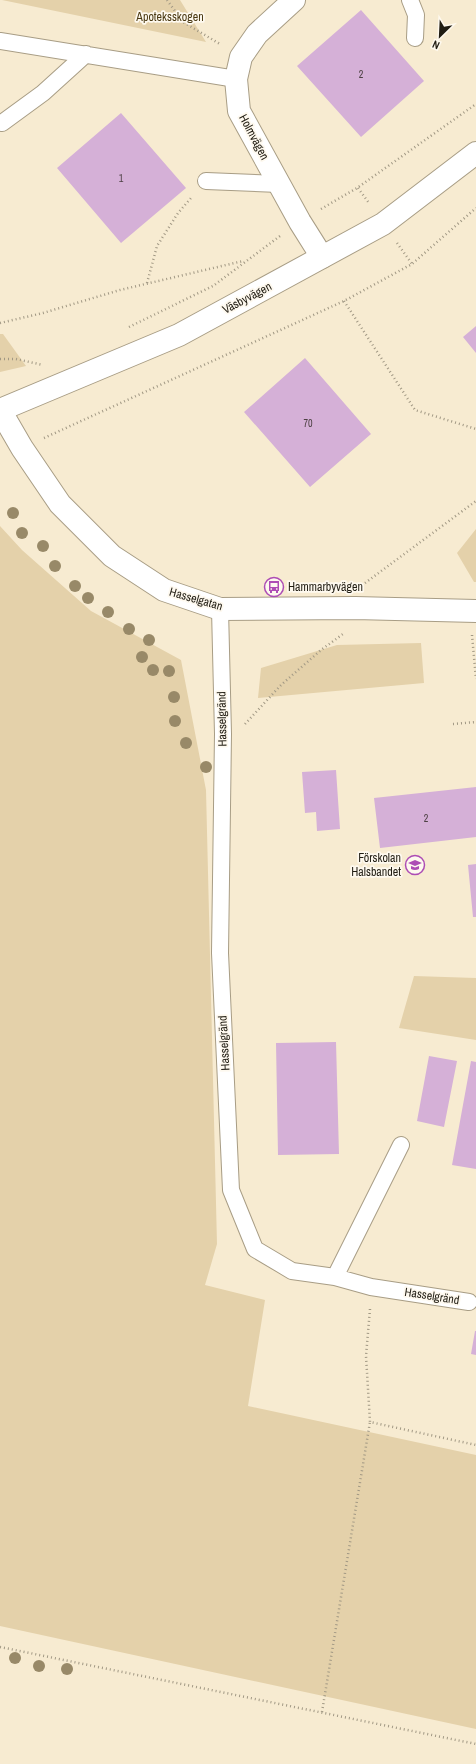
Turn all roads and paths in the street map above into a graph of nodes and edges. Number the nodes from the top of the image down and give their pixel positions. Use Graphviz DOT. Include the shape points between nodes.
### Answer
graph roads {
  1 [pos="167,0"];
  2 [pos="294,0"];
  3 [pos="410,0"];
  4 [pos="415,38"];
  5 [pos="0,41"];
  6 [pos="86,54"];
  7 [pos="241,56"];
  8 [pos="236,79"];
  9 [pos="476,104"];
  10 [pos="2,123"];
  11 [pos="476,153"];
  12 [pos="206,181"];
  13 [pos="279,184"];
  14 [pos="476,208"];
  15 [pos="300,222"];
  16 [pos="322,257"];
  17 [pos="245,260"];
  18 [pos="147,283"];
  19 [pos="344,301"];
  20 [pos="0,323"];
  21 [pos="123,330"];
  22 [pos="0,359"];
  23 [pos="38,368"];
  24 [pos="0,410"];
  25 [pos="476,429"];
  26 [pos="48,436"];
  27 [pos="50,442"];
  28 [pos="22,448"];
  29 [pos="476,501"];
  30 [pos="355,608"];
  31 [pos="220,609"];
  32 [pos="474,621"];
  33 [pos="349,630"];
  34 [pos="475,665"];
  35 [pos="476,679"];
  36 [pos="476,722"];
  37 [pos="453,724"];
  38 [pos="242,728"];
  39 [pos="401,1145"];
  40 [pos="335,1277"];
  41 [pos="371,1287"];
  42 [pos="469,1302"];
  43 [pos="370,1422"];
  44 [pos="476,1445"];
  45 [pos="0,1647"];
  46 [pos="322,1712"];
  47 [pos="476,1744"];
  1 -- 7 [label="path" via="183,22"];
  2 -- 7 [label="street, Holmvägen" via="257,34"];
  3 -- 4 [label="lane" via="416,15"];
  5 -- 6 [label="lane"];
  6 -- 8 [label="lane"];
  6 -- 10 [label="lane" via="43,93"];
  7 -- 8 [label="street, Holmvägen"];
  8 -- 13 [label="street, Holmvägen" via="239,110"];
  9 -- 15 [label="path" via="358,188"];
  11 -- 16 [label="street, Väsbyvägen" via="383,224"];
  12 -- 13 [label="lane"];
  12 -- 18 [label="path" via="178,213 157,246"];
  13 -- 15 [label="street, Holmvägen"];
  14 -- 19 [label="path" via="412,264"];
  15 -- 16 [label="street, Holmvägen"];
  15 -- 17 [label="path"];
  16 -- 24 [label="street, Väsbyvägen" via="178,334"];
  17 -- 18 [label="path"];
  17 -- 21 [label="path" via="213,286"];
  18 -- 20 [label="path"];
  19 -- 25 [label="path" via="415,410"];
  19 -- 26 [label="path"];
  22 -- 23 [label="path" via="16,359 45,365"];
  24 -- 28 [label="street, Hasselgatan"];
  26 -- 27 [label="path"];
  26 -- 28 [label="path"];
  28 -- 31 [label="street, Hasselgatan" via="60,504 112,556 164,590"];
  29 -- 30 [label="path" via="355,591"];
  30 -- 31 [label="street, Hasselgatan"];
  30 -- 32 [label="street, Hasselgatan"];
  31 -- 40 [label="lane, Hasselgränd" via="223,734 220,953 231,1190 255,1249 292,1270"];
  32 -- 34 [label="path"];
  33 -- 38 [label="path" via="321,650 281,685"];
  34 -- 35 [label="path"];
  36 -- 37 [label="path"];
  39 -- 40 [label="lane"];
  40 -- 41 [label="lane, Hasselgränd"];
  41 -- 42 [label="lane, Hasselgränd"];
  41 -- 43 [label="path" via="366,1356"];
  43 -- 44 [label="path"];
  43 -- 46 [label="path"];
  45 -- 46 [label="path"];
  46 -- 47 [label="path"];
}
